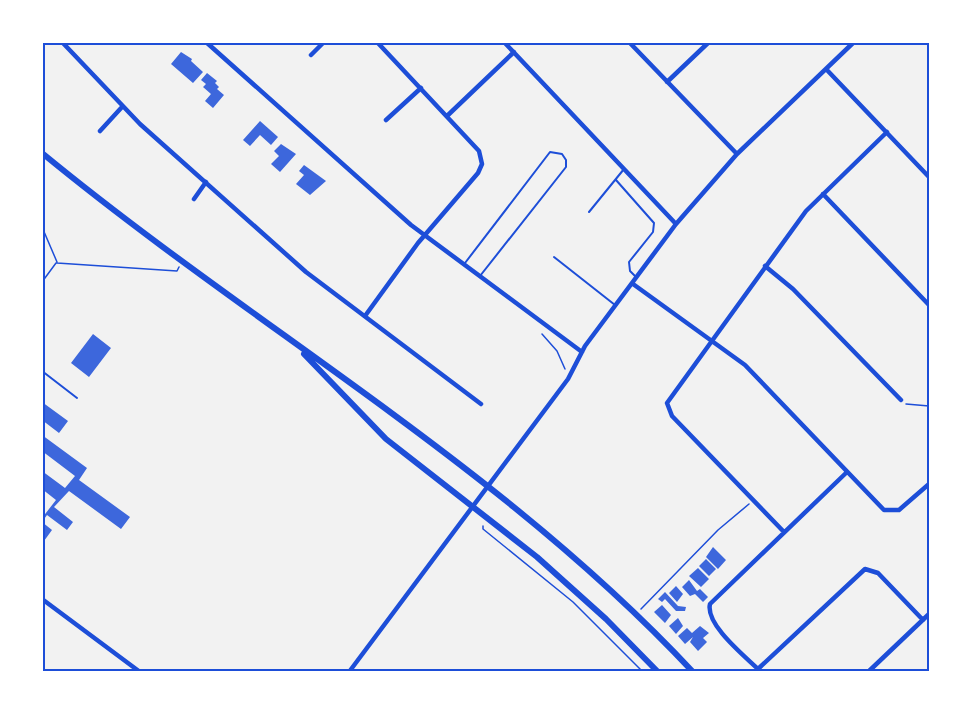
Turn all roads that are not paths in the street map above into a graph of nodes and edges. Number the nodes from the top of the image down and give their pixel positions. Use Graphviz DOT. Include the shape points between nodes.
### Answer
graph roads {
  1 [pos="62,42"];
  2 [pos="206,42"];
  3 [pos="324,42"];
  4 [pos="377,42"];
  5 [pos="504,42"];
  6 [pos="629,42"];
  7 [pos="709,42"];
  8 [pos="854,42"];
  9 [pos="514,52"];
  10 [pos="311,55"];
  11 [pos="826,69"];
  12 [pos="667,82"];
  13 [pos="421,88"];
  14 [pos="122,107"];
  15 [pos="447,116"];
  16 [pos="386,120"];
  17 [pos="100,131"];
  18 [pos="887,132"];
  19 [pos="42,153"];
  20 [pos="737,154"];
  21 [pos="624,169"];
  22 [pos="929,177"];
  23 [pos="616,180"];
  24 [pos="206,182"];
  25 [pos="823,194"];
  26 [pos="194,199"];
  27 [pos="589,212"];
  28 [pos="676,224"];
  29 [pos="425,236"];
  30 [pos="554,257"];
  31 [pos="464,265"];
  32 [pos="765,266"];
  33 [pos="480,277"];
  34 [pos="638,278"];
  35 [pos="633,284"];
  36 [pos="615,305"];
  37 [pos="929,305"];
  38 [pos="365,316"];
  39 [pos="711,341"];
  40 [pos="296,345"];
  41 [pos="582,352"];
  42 [pos="42,371"];
  43 [pos="77,398"];
  44 [pos="901,400"];
  45 [pos="481,404"];
  46 [pos="847,472"];
  47 [pos="929,484"];
  48 [pos="488,487"];
  49 [pos="473,506"];
  50 [pos="784,532"];
  51 [pos="42,599"];
  52 [pos="929,614"];
  53 [pos="923,620"];
  54 [pos="760,671"];
  55 [pos="140,672"];
  56 [pos="349,672"];
  57 [pos="658,672"];
  58 [pos="693,672"];
  59 [pos="868,672"];
  1 -- 14 [label="street"];
  2 -- 29 [label="street"];
  3 -- 10 [label="street"];
  4 -- 13 [label="street"];
  5 -- 9 [label="street"];
  6 -- 12 [label="street"];
  7 -- 12 [label="street"];
  8 -- 11 [label="street"];
  9 -- 15 [label="street"];
  9 -- 21 [label="street"];
  11 -- 18 [label="street"];
  11 -- 20 [label="street"];
  12 -- 20 [label="street"];
  13 -- 15 [label="street"];
  13 -- 16 [label="street"];
  14 -- 17 [label="street"];
  14 -- 24 [label="street"];
  15 -- 29 [label="street" via="479,151 482,164"];
  18 -- 22 [label="street"];
  18 -- 25 [label="street"];
  19 -- 40 [label="main road"];
  20 -- 28 [label="street"];
  21 -- 23 [label="lane"];
  21 -- 28 [label="street"];
  23 -- 27 [label="lane"];
  23 -- 34 [label="lane" via="654,223 653,231 629,262 630,271"];
  24 -- 26 [label="street"];
  24 -- 38 [label="street" via="306,272"];
  25 -- 32 [label="street"];
  25 -- 37 [label="street"];
  28 -- 34 [label="street"];
  29 -- 31 [label="street"];
  29 -- 38 [label="street"];
  30 -- 36 [label="lane"];
  31 -- 33 [label="street"];
  31 -- 33 [label="lane" via="550,152 562,154 566,167"];
  32 -- 39 [label="street"];
  32 -- 44 [label="street" via="793,289"];
  33 -- 41 [label="street"];
  34 -- 35 [label="street"];
  35 -- 36 [label="street"];
  35 -- 39 [label="street"];
  36 -- 41 [label="street"];
  38 -- 45 [label="street"];
  39 -- 46 [label="street" via="745,365"];
  39 -- 50 [label="street" via="669,399 667,408"];
  40 -- 48 [label="main road"];
  40 -- 49 [label="main road" via="386,439"];
  41 -- 48 [label="street" via="575,370"];
  42 -- 43 [label="lane"];
  46 -- 47 [label="street" via="889,512 899,510"];
  46 -- 50 [label="street"];
  48 -- 49 [label="street"];
  48 -- 58 [label="main road" via="613,591"];
  49 -- 56 [label="street"];
  49 -- 57 [label="main road" via="572,587"];
  50 -- 54 [label="street" via="709,607 714,624"];
  51 -- 55 [label="street"];
  52 -- 53 [label="street"];
  53 -- 54 [label="street" via="878,573 865,569"];
  53 -- 59 [label="street"];
}
